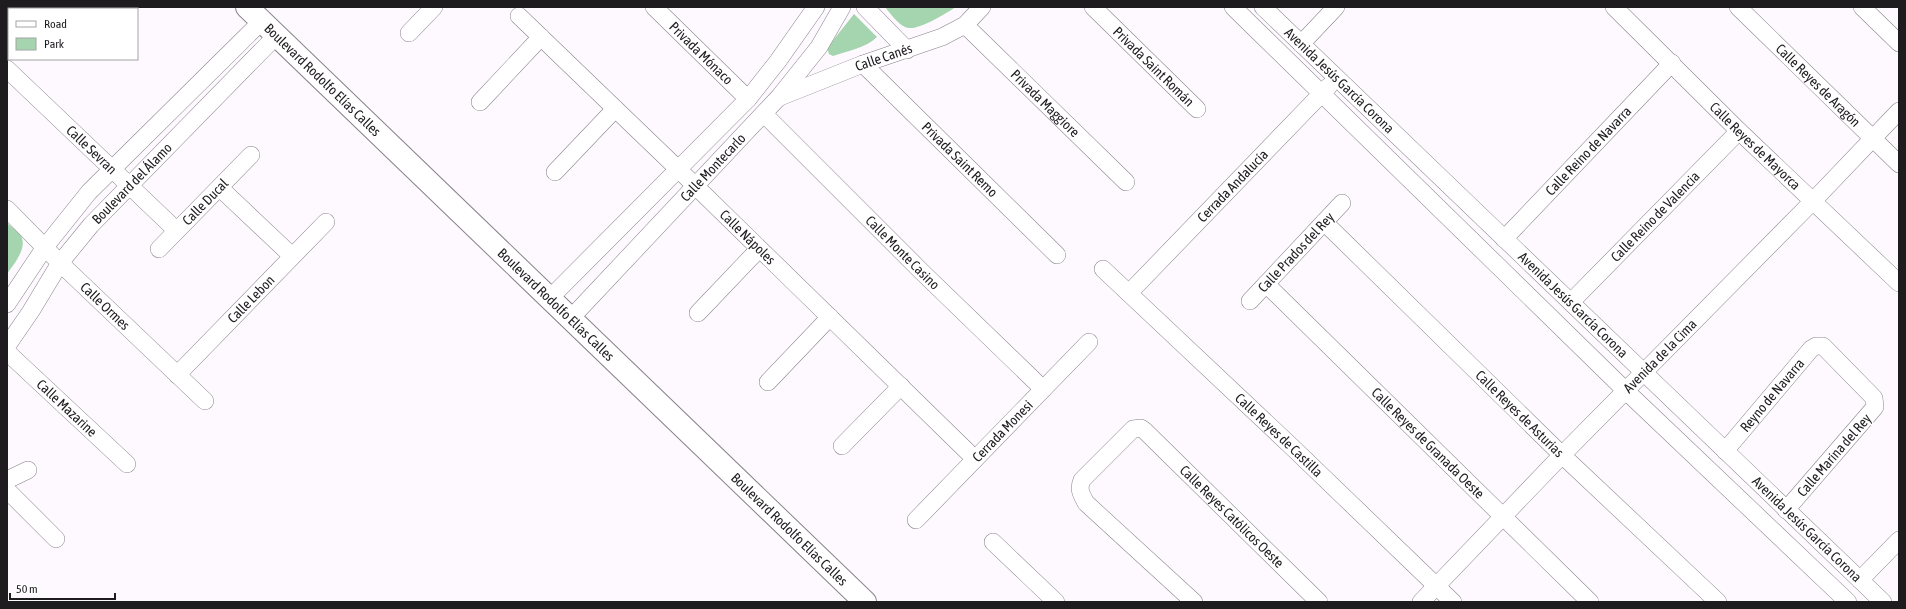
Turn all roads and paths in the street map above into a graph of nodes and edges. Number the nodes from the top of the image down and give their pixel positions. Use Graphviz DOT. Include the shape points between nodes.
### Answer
graph roads {
  1 [pos="434,7"];
  2 [pos="654,7"];
  3 [pos="842,7"];
  4 [pos="866,7"];
  5 [pos="982,7"];
  6 [pos="1093,7"];
  7 [pos="1233,7"];
  8 [pos="1263,7"];
  9 [pos="1336,7"];
  10 [pos="1614,7"];
  11 [pos="1738,7"];
  12 [pos="1862,7"];
  13 [pos="809,10"];
  14 [pos="519,16"];
  15 [pos="262,21"];
  16 [pos="965,25"];
  17 [pos="409,33"];
  18 [pos="541,37"];
  19 [pos="1899,43"];
  20 [pos="1301,44"];
  21 [pos="907,50"];
  22 [pos="1672,63"];
  23 [pos="863,64"];
  24 [pos="7,69"];
  25 [pos="1337,78"];
  26 [pos="1321,94"];
  27 [pos="779,97"];
  28 [pos="748,99"];
  29 [pos="480,102"];
  30 [pos="615,109"];
  31 [pos="1197,109"];
  32 [pos="1899,111"];
  33 [pos="764,114"];
  34 [pos="1739,131"];
  35 [pos="1873,139"];
  36 [pos="251,155"];
  37 [pos="1899,164"];
  38 [pos="113,169"];
  39 [pos="679,170"];
  40 [pos="555,172"];
  41 [pos="1126,182"];
  42 [pos="130,186"];
  43 [pos="696,187"];
  44 [pos="220,188"];
  45 [pos="1814,200"];
  46 [pos="1342,203"];
  47 [pos="7,209"];
  48 [pos="326,222"];
  49 [pos="1324,222"];
  50 [pos="176,230"];
  51 [pos="1504,239"];
  52 [pos="45,247"];
  53 [pos="159,249"];
  54 [pos="759,249"];
  55 [pos="1057,255"];
  56 [pos="292,256"];
  57 [pos="60,263"];
  58 [pos="1103,269"];
  59 [pos="1899,283"];
  60 [pos="1266,284"];
  61 [pos="1130,293"];
  62 [pos="550,298"];
  63 [pos="1250,301"];
  64 [pos="1571,302"];
  65 [pos="7,304"];
  66 [pos="698,313"];
  67 [pos="830,317"];
  68 [pos="571,318"];
  69 [pos="1089,342"];
  70 [pos="7,346"];
  71 [pos="7,352"];
  72 [pos="1644,373"];
  73 [pos="177,375"];
  74 [pos="768,382"];
  75 [pos="901,386"];
  76 [pos="1043,388"];
  77 [pos="1626,391"];
  78 [pos="1874,398"];
  79 [pos="205,401"];
  80 [pos="842,446"];
  81 [pos="1725,451"];
  82 [pos="1562,455"];
  83 [pos="975,459"];
  84 [pos="127,464"];
  85 [pos="28,470"];
  86 [pos="7,480"];
  87 [pos="7,490"];
  88 [pos="1786,510"];
  89 [pos="1504,517"];
  90 [pos="916,520"];
  91 [pos="56,539"];
  92 [pos="1899,540"];
  93 [pos="993,542"];
  94 [pos="1860,580"];
  95 [pos="1437,586"];
  96 [pos="865,602"];
  97 [pos="1056,602"];
  98 [pos="1194,602"];
  99 [pos="1319,602"];
  100 [pos="1421,602"];
  101 [pos="1453,602"];
  102 [pos="1590,602"];
  103 [pos="1718,602"];
  104 [pos="1848,602"];
  105 [pos="1884,602"];
  1 -- 17 [label="street"];
  2 -- 28 [label="street, Privada Mónaco"];
  3 -- 27 [label="street, Calle Montecarlo" via="819,47"];
  4 -- 21 [label="street"];
  5 -- 16 [label="street, Calle Canés"];
  6 -- 31 [label="street, Privada Saint Román"];
  7 -- 26 [label="street, Avenida Jesús García Corona"];
  8 -- 20 [label="street, Avenida Jesús García Corona"];
  9 -- 20 [label="street"];
  10 -- 22 [label="street, Calle Reyes de Mayorca"];
  11 -- 35 [label="street, Calle Reyes de Aragón"];
  12 -- 19 [label="street"];
  13 -- 28 [label="street, Calle Montecarlo"];
  14 -- 18 [label="street, Calle Nápoles"];
  15 -- 38 [label="street, Boulevard del Álamo"];
  15 -- 42 [label="street, Boulevard del Álamo"];
  15 -- 62 [label="main road, Boulevard Rodolfo Elías Calles"];
  16 -- 21 [label="street, Calle Canés"];
  16 -- 41 [label="street, Privada Maggiore"];
  18 -- 29 [label="street"];
  18 -- 30 [label="street, Calle Nápoles"];
  20 -- 25 [label="street, Avenida Jesús García Corona"];
  21 -- 23 [label="street, Calle Canés"];
  22 -- 34 [label="street, Calle Reyes de Mayorca"];
  22 -- 51 [label="street, Calle Reino de Navarra"];
  23 -- 27 [label="street, Calle Canés"];
  23 -- 55 [label="street, Privada Saint Remo"];
  24 -- 38 [label="street, Calle Sevran"];
  25 -- 26 [label="street, Cerrada Andalucía"];
  25 -- 51 [label="street, Avenida Jesús García Corona"];
  26 -- 61 [label="street, Cerrada Andalucía"];
  26 -- 77 [label="street, Avenida Jesús García Corona"];
  27 -- 33 [label="street, Calle Montecarlo"];
  28 -- 39 [label="street, Calle Montecarlo"];
  30 -- 39 [label="street, Calle Nápoles"];
  30 -- 40 [label="street"];
  32 -- 35 [label="street, Avenida de la Cima"];
  33 -- 43 [label="street, Calle Montecarlo"];
  33 -- 76 [label="street, Calle Monte Casino" via="922,272"];
  34 -- 45 [label="street, Calle Reyes de Mayorca"];
  34 -- 64 [label="street, Calle Reino de Valencia"];
  35 -- 37 [label="street, Calle Reyes de Aragón"];
  35 -- 45 [label="street, Avenida de la Cima"];
  36 -- 44 [label="street, Calle Ducal"];
  38 -- 42 [label="street, Calle Sevran"];
  38 -- 52 [label="street, Boulevard del Álamo" via="85,197"];
  39 -- 43 [label="street, Calle Nápoles"];
  39 -- 62 [label="street, Calle Montecarlo"];
  42 -- 50 [label="street, Calle Sevran"];
  42 -- 57 [label="street, Boulevard del Álamo" via="91,225"];
  43 -- 54 [label="street, Calle Nápoles"];
  43 -- 68 [label="street, Calle Montecarlo"];
  44 -- 50 [label="street, Calle Ducal"];
  44 -- 56 [label="street"];
  45 -- 59 [label="street, Calle Reyes de Mayorca"];
  45 -- 72 [label="street, Avenida de la Cima"];
  46 -- 49 [label="street, Calle Prados del Rey"];
  47 -- 52 [label="street, Calle Ormes"];
  48 -- 56 [label="street, Calle Lebon"];
  49 -- 60 [label="street, Calle Prados del Rey"];
  49 -- 82 [label="street, Calle Reyes de Asturias"];
  50 -- 53 [label="street, Calle Ducal"];
  51 -- 64 [label="street, Avenida Jesús García Corona"];
  52 -- 57 [label="street, Calle Ormes"];
  52 -- 65 [label="street, Boulevard del Álamo"];
  54 -- 66 [label="street"];
  54 -- 67 [label="street, Calle Nápoles"];
  56 -- 73 [label="street, Calle Lebon"];
  57 -- 70 [label="street, Boulevard del Álamo"];
  57 -- 73 [label="street, Calle Ormes"];
  58 -- 61 [label="street, Calle Reyes de Castilla"];
  60 -- 63 [label="street, Calle Prados del Rey"];
  60 -- 89 [label="street, Calle Reyes de Granada Oeste"];
  61 -- 95 [label="street, Calle Reyes de Castilla"];
  62 -- 68 [label="main road, Boulevard Rodolfo Elías Calles"];
  64 -- 72 [label="street, Avenida Jesús García Corona"];
  67 -- 74 [label="street"];
  67 -- 75 [label="street, Calle Nápoles"];
  68 -- 96 [label="main road, Boulevard Rodolfo Elías Calles"];
  69 -- 76 [label="street, Cerrada Monesi"];
  71 -- 84 [label="street, Calle Mazarine"];
  72 -- 77 [label="street, Avenida de la Cima"];
  72 -- 81 [label="street, Avenida Jesús García Corona"];
  73 -- 79 [label="street, Calle Ormes"];
  75 -- 80 [label="street"];
  75 -- 83 [label="street, Calle Nápoles"];
  76 -- 83 [label="street, Cerrada Monesi"];
  77 -- 82 [label="street, Avenida de la Cima"];
  77 -- 104 [label="street, Avenida Jesús García Corona"];
  78 -- 81 [label="street, Reyno de Navarra" via="1823,346 1816,346"];
  78 -- 88 [label="street, Calle Marina del Rey" via="1876,404 1873,411"];
  81 -- 88 [label="street, Avenida Jesús García Corona"];
  82 -- 89 [label="street, Avenida de la Cima"];
  82 -- 103 [label="street, Calle Reyes de Asturias"];
  83 -- 90 [label="street, Cerrada Monesi"];
  85 -- 86 [label="street"];
  87 -- 91 [label="street"];
  88 -- 94 [label="street, Avenida Jesús García Corona"];
  89 -- 95 [label="street, Avenida de la Cima"];
  89 -- 102 [label="street, Calle Reyes de Granada Oeste"];
  92 -- 94 [label="street"];
  93 -- 97 [label="street"];
  94 -- 105 [label="street, Avenida Jesús García Corona"];
  95 -- 100 [label="street, Avenida de la Cima"];
  95 -- 101 [label="street, Calle Reyes de Castilla"];
  98 -- 99 [label="street, Calle Reyes Católicos Oeste" via="1086,503 1079,486 1133,429 1141,428 1146,431"];
}
